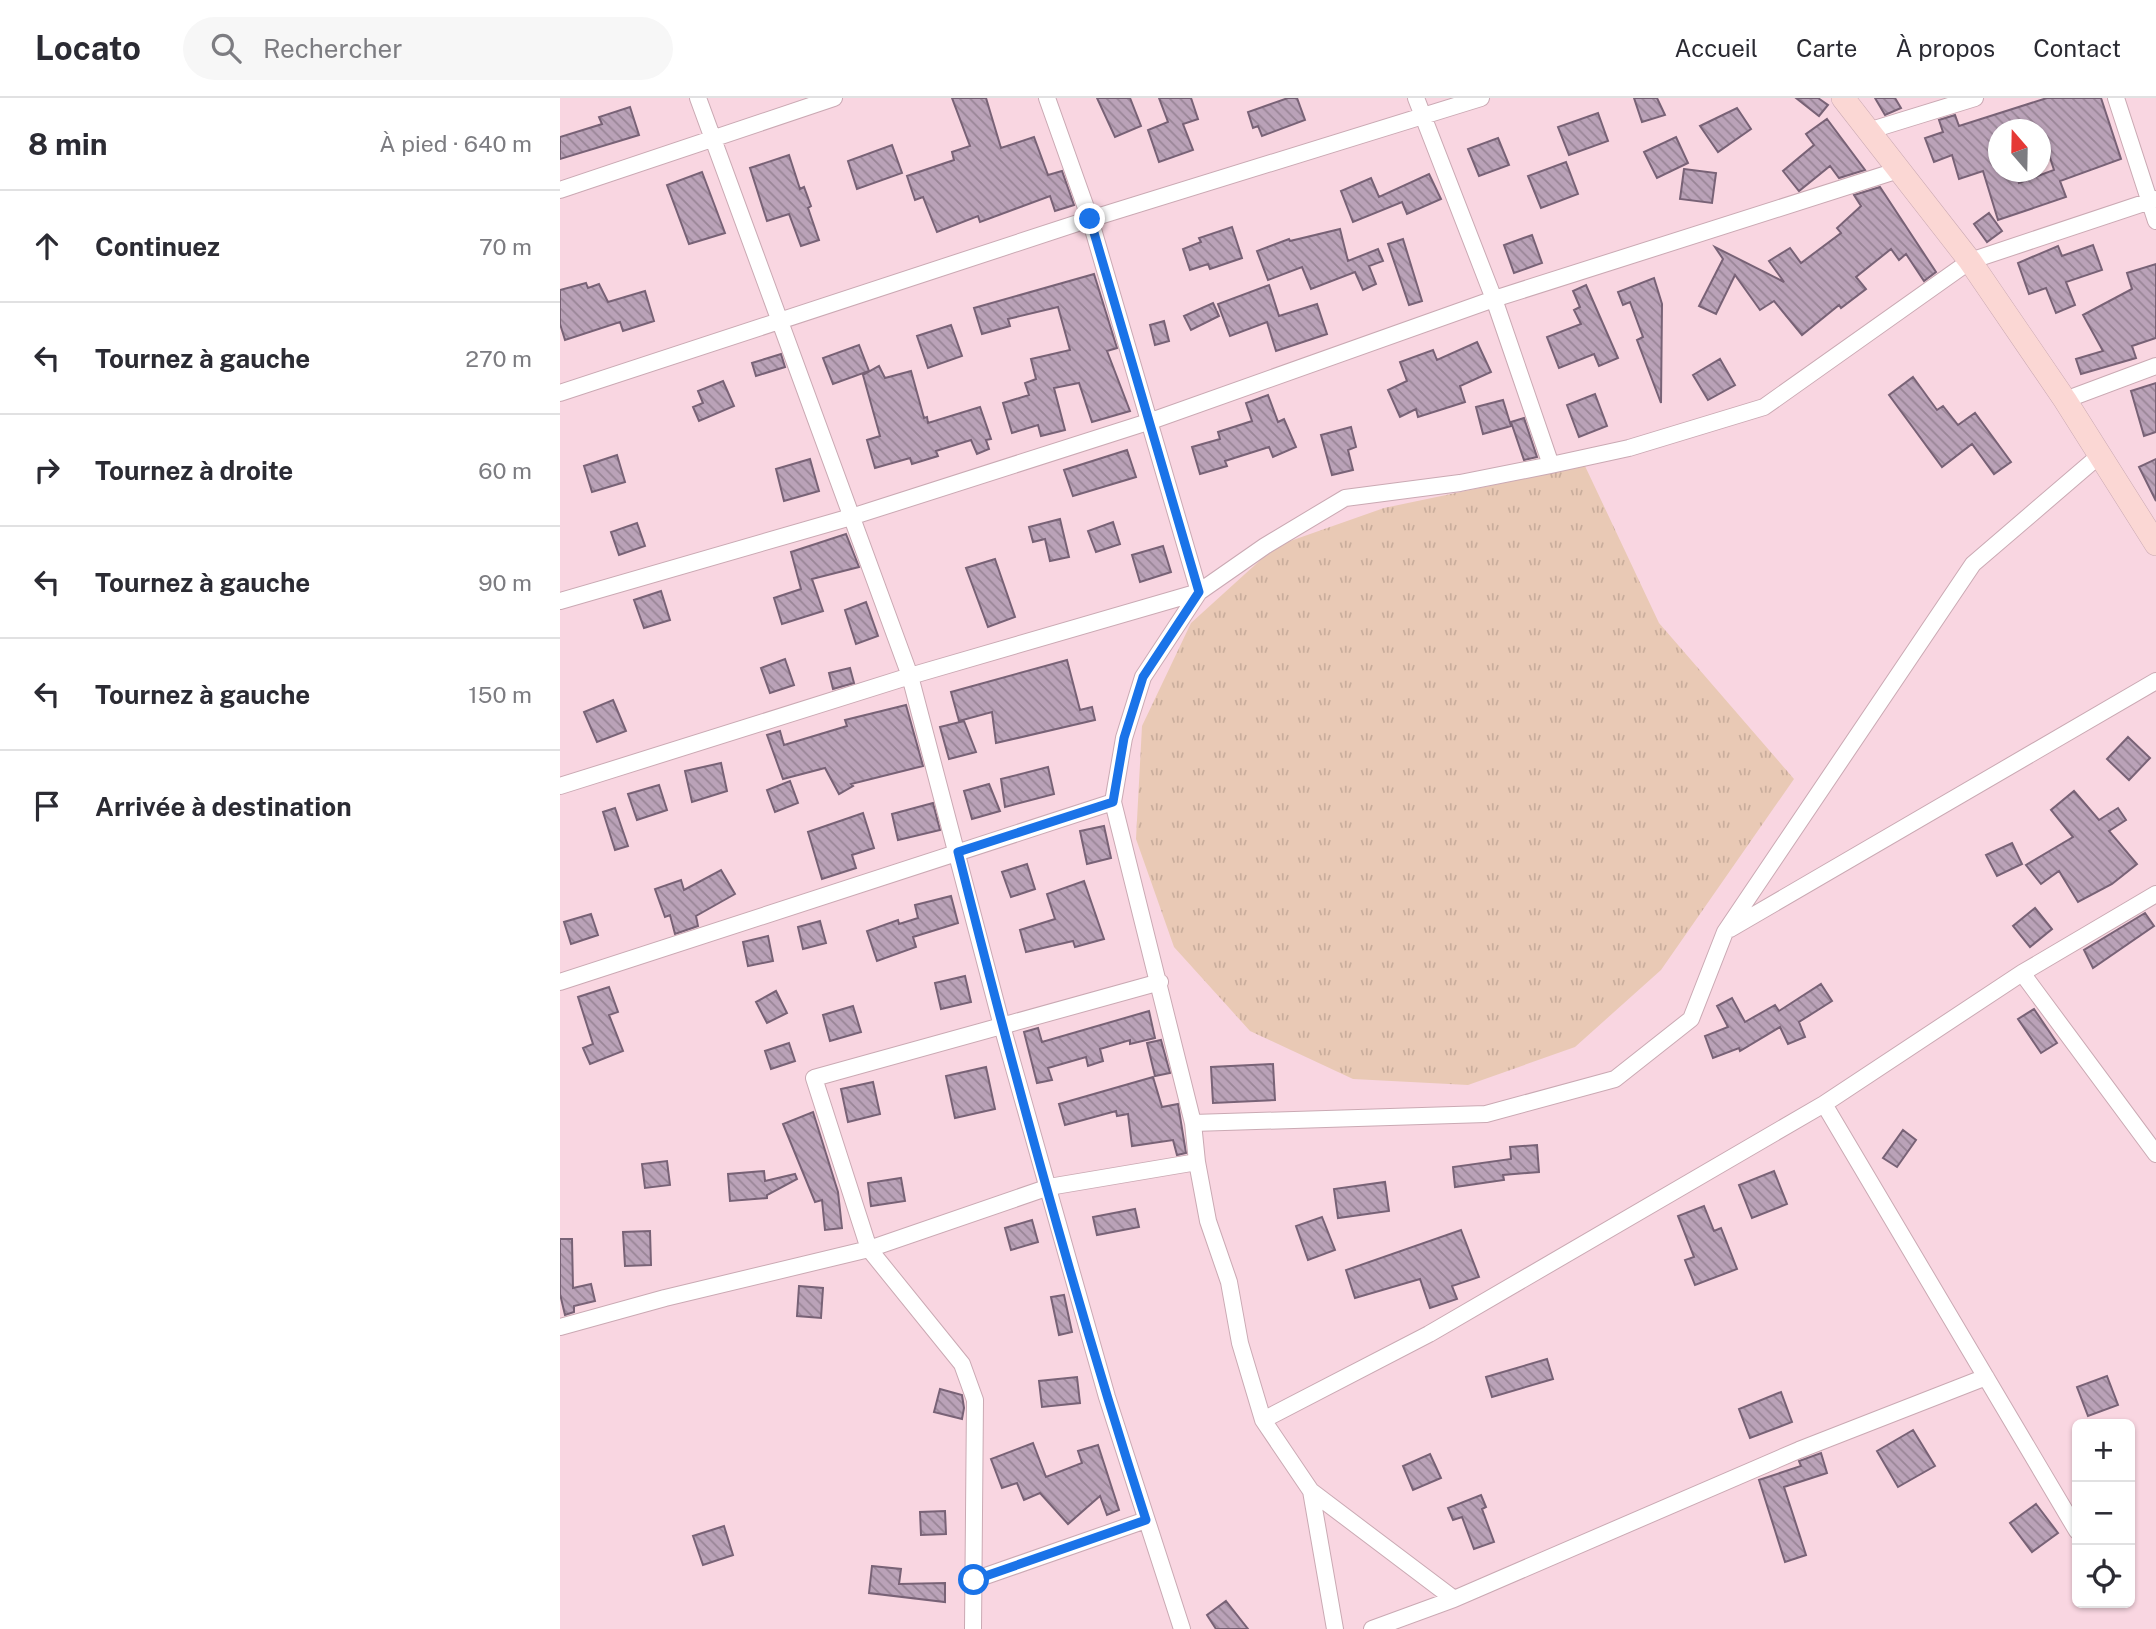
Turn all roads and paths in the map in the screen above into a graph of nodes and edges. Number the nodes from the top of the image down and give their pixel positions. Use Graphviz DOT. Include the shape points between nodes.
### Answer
graph roads {
  1 [pos="698,98"];
  2 [pos="834,98"];
  3 [pos="1047,98"];
  4 [pos="1416,98"];
  5 [pos="1481,98"];
  6 [pos="1843,98"];
  7 [pos="1975,98"];
  8 [pos="2116,98"];
  9 [pos="1423,116"];
  10 [pos="1868,131"];
  11 [pos="713,139"];
  12 [pos="1899,170"];
  13 [pos="560,190"];
  14 [pos="2153,200"];
  15 [pos="1090,219"];
  16 [pos="2156,221"];
  17 [pos="1970,261"];
  18 [pos="1494,299"];
  19 [pos="779,319"];
  20 [pos="2156,366"];
  21 [pos="560,393"];
  22 [pos="2065,400"];
  23 [pos="1151,421"];
  24 [pos="2099,455"];
  25 [pos="1551,465"];
  26 [pos="851,517"];
  27 [pos="2156,544"];
  28 [pos="1199,592"];
  29 [pos="560,601"];
  30 [pos="910,676"];
  31 [pos="2156,681"];
  32 [pos="560,786"];
  33 [pos="1113,802"];
  34 [pos="958,852"];
  35 [pos="2156,894"];
  36 [pos="1724,932"];
  37 [pos="2022,973"];
  38 [pos="560,982"];
  39 [pos="1160,982"];
  40 [pos="1002,1026"];
  41 [pos="1824,1104"];
  42 [pos="1194,1123"];
  43 [pos="2156,1154"];
  44 [pos="1196,1162"];
  45 [pos="1049,1187"];
  46 [pos="869,1250"];
  47 [pos="560,1327"];
  48 [pos="1986,1377"];
  49 [pos="1263,1420"];
  50 [pos="1311,1491"];
  51 [pos="1146,1520"];
  52 [pos="2072,1523"];
  53 [pos="974,1580"];
  54 [pos="1454,1599"];
  55 [pos="974,1629"];
  56 [pos="1182,1629"];
  57 [pos="1335,1629"];
  58 [pos="1372,1629"];
  1 -- 11 [label="street"];
  2 -- 11 [label="street"];
  3 -- 15 [label="street"];
  4 -- 9 [label="street"];
  5 -- 9 [label="street"];
  6 -- 10 [label="street"];
  7 -- 10 [label="street"];
  8 -- 14 [label="street"];
  9 -- 15 [label="street"];
  9 -- 18 [label="street"];
  10 -- 12 [label="street"];
  11 -- 13 [label="street"];
  11 -- 19 [label="street"];
  12 -- 17 [label="street"];
  12 -- 18 [label="street"];
  14 -- 16 [label="street"];
  14 -- 17 [label="street"];
  15 -- 19 [label="street"];
  15 -- 23 [label="street"];
  17 -- 22 [label="street"];
  17 -- 25 [label="street" via="1764,407 1629,448"];
  18 -- 23 [label="street"];
  18 -- 25 [label="street"];
  19 -- 21 [label="street"];
  19 -- 26 [label="street"];
  20 -- 22 [label="street"];
  22 -- 24 [label="street"];
  23 -- 26 [label="street"];
  23 -- 28 [label="street"];
  24 -- 27 [label="street"];
  24 -- 36 [label="street" via="1973,564"];
  25 -- 28 [label="street" via="1345,498"];
  26 -- 29 [label="street"];
  26 -- 30 [label="street"];
  28 -- 30 [label="street"];
  28 -- 33 [label="street" via="1143,677 1124,738"];
  30 -- 32 [label="street"];
  30 -- 34 [label="street"];
  31 -- 36 [label="street"];
  33 -- 34 [label="street"];
  33 -- 39 [label="street"];
  34 -- 38 [label="street"];
  34 -- 40 [label="street"];
  35 -- 37 [label="street"];
  36 -- 42 [label="street" via="1691,1019 1615,1079 1486,1114"];
  37 -- 41 [label="street"];
  37 -- 43 [label="street"];
  39 -- 40 [label="street"];
  39 -- 42 [label="street"];
  40 -- 45 [label="street"];
  40 -- 46 [label="street" via="814,1078"];
  41 -- 48 [label="street"];
  41 -- 49 [label="street" via="1429,1334"];
  42 -- 44 [label="street"];
  44 -- 45 [label="street"];
  44 -- 49 [label="street"];
  45 -- 46 [label="street"];
  45 -- 51 [label="street"];
  46 -- 47 [label="street"];
  46 -- 53 [label="street" via="962,1364 975,1400"];
  48 -- 52 [label="street"];
  48 -- 54 [label="street" via="1799,1450"];
  49 -- 50 [label="street"];
  50 -- 54 [label="street"];
  50 -- 57 [label="street"];
  51 -- 53 [label="street"];
  51 -- 56 [label="street"];
  53 -- 55 [label="street"];
  54 -- 58 [label="street"];
}
